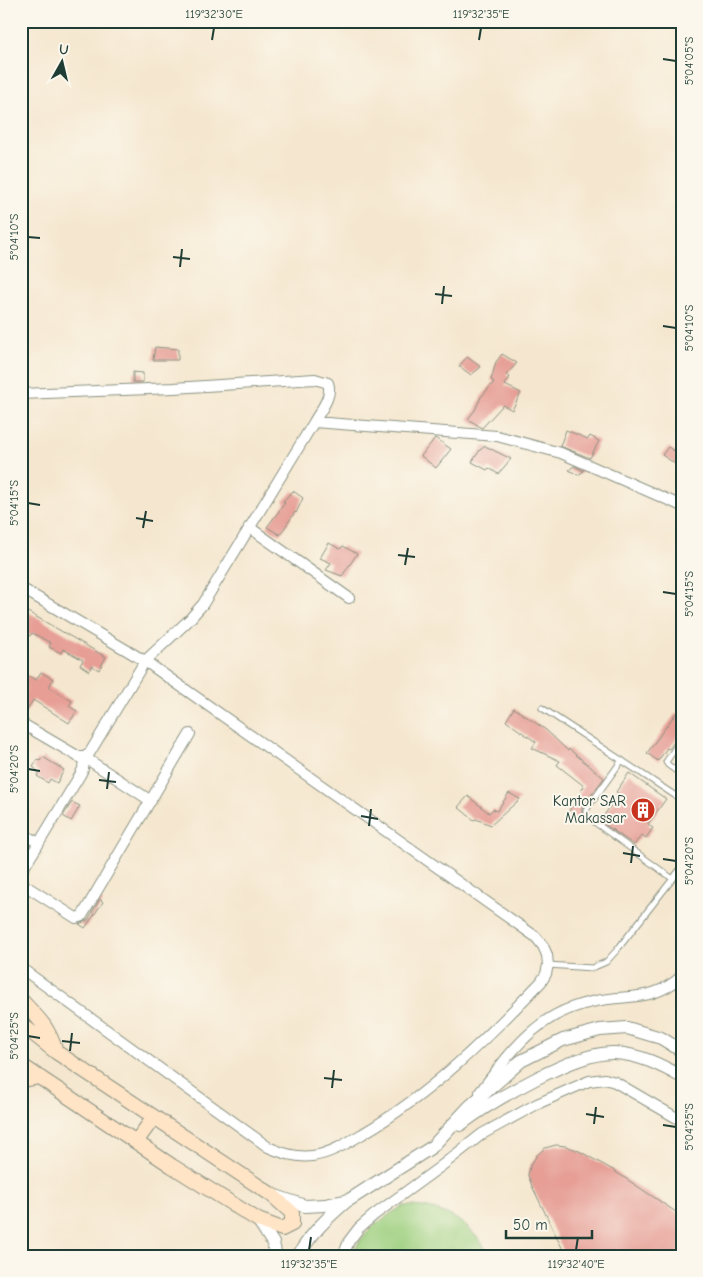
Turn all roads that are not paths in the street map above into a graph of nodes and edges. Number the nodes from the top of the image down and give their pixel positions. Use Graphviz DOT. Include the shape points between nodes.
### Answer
graph roads {
  1 [pos="21,394"];
  2 [pos="314,422"];
  3 [pos="682,506"];
  4 [pos="250,527"];
  5 [pos="21,588"];
  6 [pos="349,598"];
  7 [pos="145,661"];
  8 [pos="542,708"];
  9 [pos="21,724"];
  10 [pos="190,734"];
  11 [pos="682,738"];
  12 [pos="84,758"];
  13 [pos="622,760"];
  14 [pos="682,776"];
  15 [pos="682,800"];
  16 [pos="151,802"];
  17 [pos="21,833"];
  18 [pos="39,843"];
  19 [pos="682,867"];
  20 [pos="21,872"];
  21 [pos="680,875"];
  22 [pos="673,879"];
  23 [pos="21,884"];
  24 [pos="548,965"];
  25 [pos="21,968"];
  26 [pos="682,976"];
  27 [pos="21,1000"];
  28 [pos="21,1024"];
  29 [pos="682,1051"];
  30 [pos="56,1052"];
  31 [pos="21,1065"];
  32 [pos="39,1077"];
  33 [pos="682,1078"];
  34 [pos="21,1080"];
  35 [pos="469,1107"];
  36 [pos="154,1117"];
  37 [pos="682,1121"];
  38 [pos="136,1142"];
  39 [pos="432,1147"];
  40 [pos="272,1195"];
  41 [pos="349,1200"];
  42 [pos="258,1220"];
  43 [pos="276,1256"];
  44 [pos="298,1256"];
  45 [pos="343,1256"];
  1 -- 2 [label="street" via="315,379 328,383 330,394"];
  2 -- 3 [label="street" via="497,436 561,452"];
  2 -- 4 [label="street"];
  4 -- 6 [label="street"];
  4 -- 7 [label="street" via="203,604"];
  5 -- 7 [label="street"];
  7 -- 12 [label="street"];
  7 -- 24 [label="street" via="536,937 544,946"];
  8 -- 13 [label="lane"];
  9 -- 12 [label="street"];
  10 -- 16 [label="street"];
  11 -- 14 [label="lane" via="666,763"];
  12 -- 16 [label="street"];
  12 -- 18 [label="street" via="80,775"];
  13 -- 15 [label="lane"];
  13 -- 22 [label="lane" via="586,810 586,816"];
  16 -- 23 [label="street" via="80,918"];
  17 -- 18 [label="street"];
  18 -- 20 [label="street"];
  19 -- 21 [label="lane"];
  21 -- 22 [label="lane"];
  22 -- 24 [label="lane" via="606,962 592,968"];
  24 -- 25 [label="street" via="541,982 483,1041 391,1117 332,1150 300,1157 284,1154 261,1143"];
  26 -- 35 [label="street" via="650,995 597,1000 556,1014 516,1045"];
  27 -- 30 [label="main road" via="47,1028"];
  28 -- 30 [label="main road"];
  29 -- 35 [label="street" via="661,1038 628,1028 600,1030 564,1040 522,1061"];
  30 -- 36 [label="main road"];
  31 -- 32 [label="main road"];
  32 -- 34 [label="main road"];
  32 -- 38 [label="main road"];
  33 -- 39 [label="street" via="663,1066 636,1056 612,1053 590,1057 525,1084 470,1117"];
  35 -- 39 [label="street"];
  36 -- 38 [label="main road"];
  36 -- 40 [label="main road"];
  37 -- 45 [label="street" via="615,1082 605,1079 589,1081 482,1134 374,1214 349,1241"];
  38 -- 42 [label="main road"];
  39 -- 41 [label="street"];
  40 -- 41 [label="street" via="305,1206"];
  40 -- 42 [label="main road" via="292,1212 292,1224 282,1229"];
  41 -- 44 [label="street" via="323,1221"];
  42 -- 43 [label="street" via="273,1243"];
}
